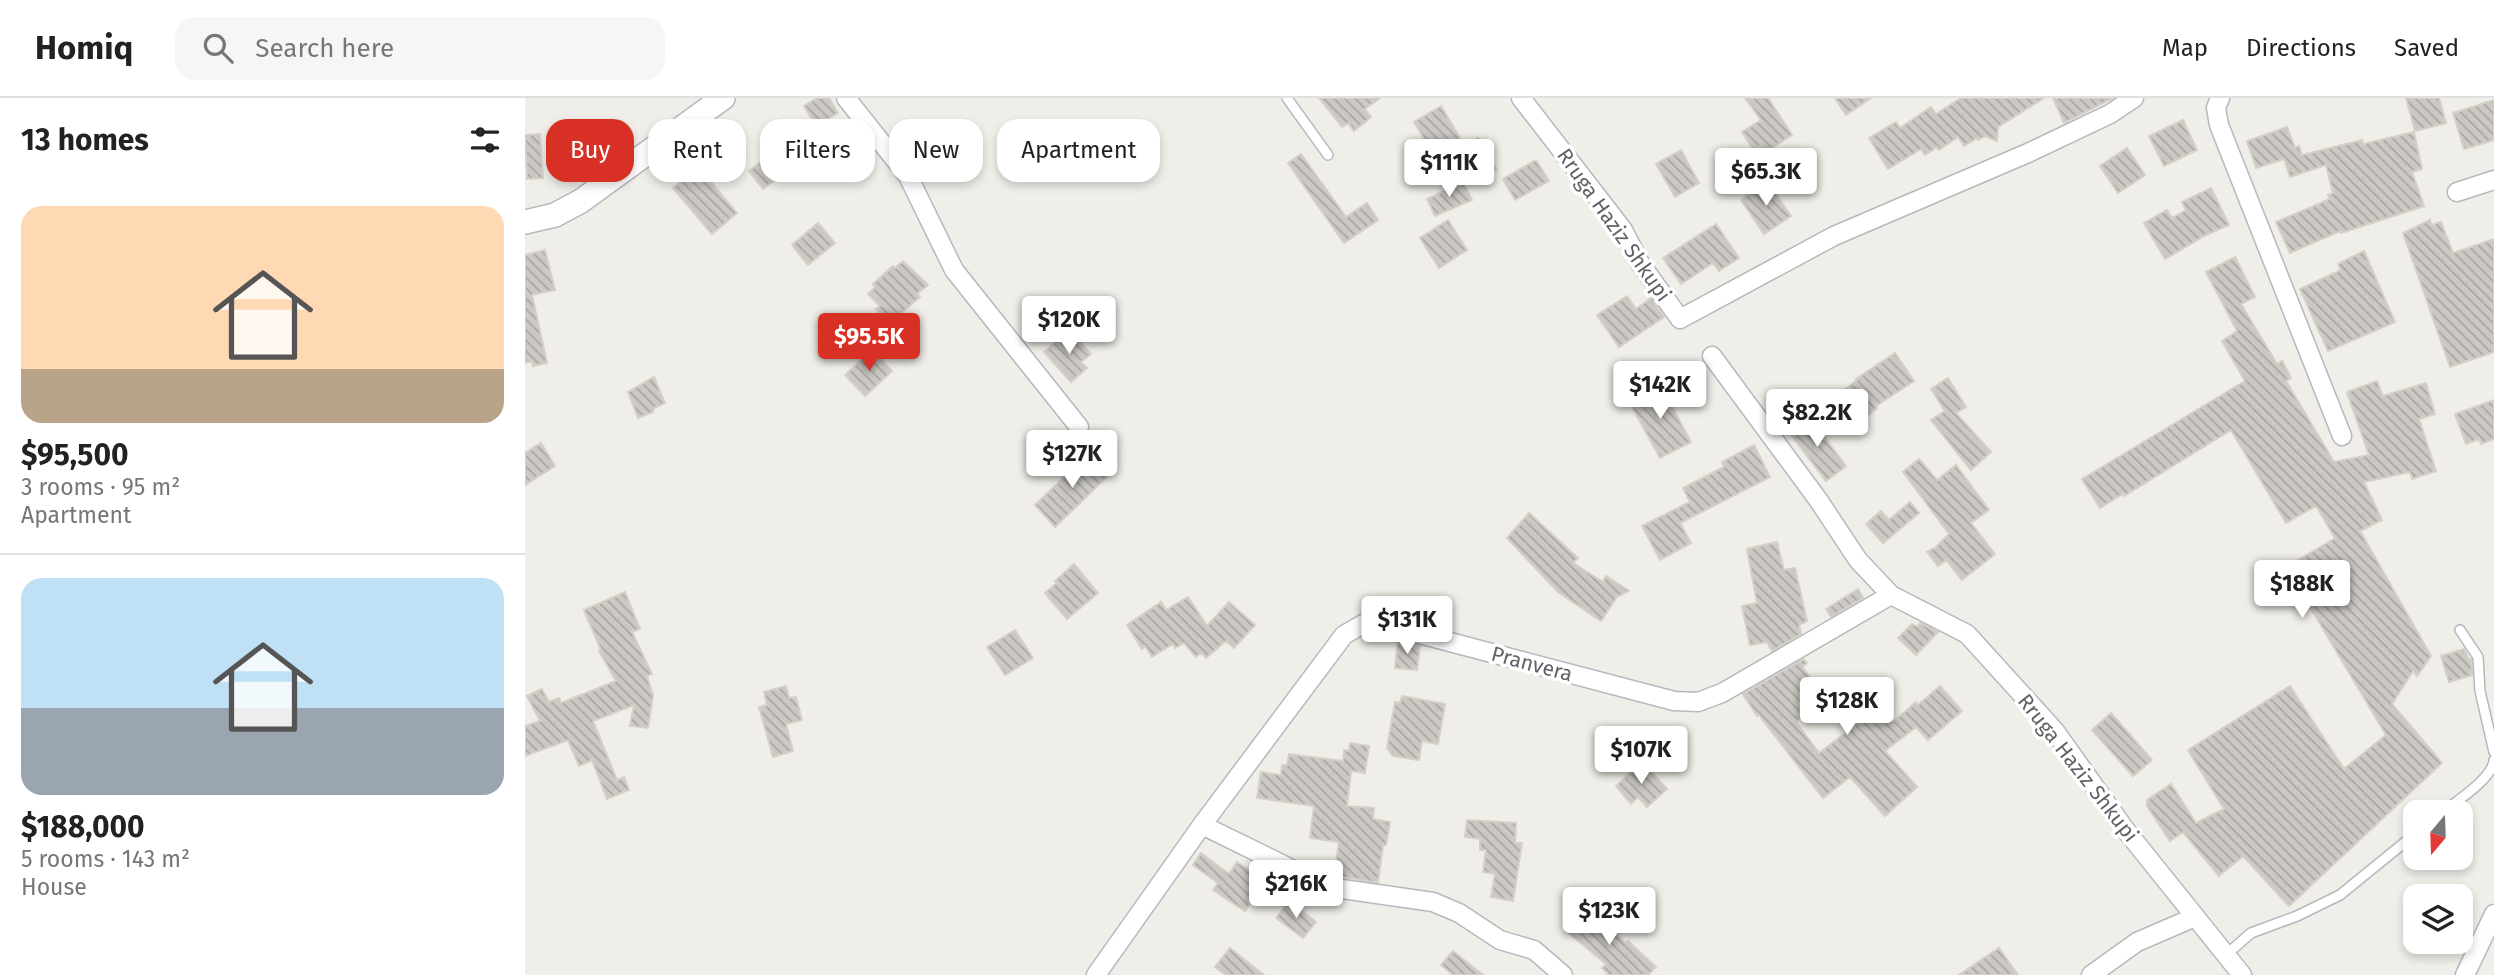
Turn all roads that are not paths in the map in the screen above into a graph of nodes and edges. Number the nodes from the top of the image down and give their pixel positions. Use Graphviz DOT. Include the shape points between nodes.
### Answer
graph roads {
  1 [pos="723,98"];
  2 [pos="846,98"];
  3 [pos="1287,98"];
  4 [pos="1521,98"];
  5 [pos="2134,98"];
  6 [pos="2220,98"];
  7 [pos="1328,155"];
  8 [pos="2494,180"];
  9 [pos="2457,192"];
  10 [pos="525,222"];
  11 [pos="1712,356"];
  12 [pos="1079,427"];
  13 [pos="2341,436"];
  14 [pos="1891,595"];
  15 [pos="2460,630"];
  16 [pos="2494,752"];
  17 [pos="2494,760"];
  18 [pos="2458,800"];
  19 [pos="1202,825"];
  20 [pos="2403,844"];
  21 [pos="2494,914"];
  22 [pos="2195,917"];
  23 [pos="2226,956"];
  24 [pos="1096,975"];
  25 [pos="1563,975"];
  26 [pos="2091,975"];
  27 [pos="2242,975"];
  28 [pos="2465,975"];
  1 -- 10 [label="street" via="580,201 555,215"];
  2 -- 12 [label="street" via="908,176 954,270"];
  3 -- 7 [label="lane"];
  4 -- 5 [label="street, Rruga Haziz Shkupi" via="1623,230 1640,263 1681,319 1834,236 2028,153"];
  6 -- 13 [label="street" via="2216,108 2219,125"];
  8 -- 9 [label="street"];
  11 -- 14 [label="street, Rruga Haziz Shkupi" via="1858,560"];
  14 -- 19 [label="street, Pranvera" via="1722,693 1698,702 1674,701 1393,627 1363,624 1344,635"];
  14 -- 22 [label="street, Rruga Haziz Shkupi" via="1967,634 2055,731"];
  15 -- 16 [label="lane" via="2478,657 2480,691"];
  17 -- 18 [label="lane" via="2494,766"];
  19 -- 24 [label="street, Pranvera"];
  19 -- 25 [label="street" via="1335,888 1433,902 1500,940 1534,950"];
  20 -- 23 [label="lane" via="2340,895 2251,933"];
  21 -- 28 [label="street"];
  22 -- 23 [label="street, Rruga Haziz Shkupi"];
  22 -- 26 [label="street" via="2137,942"];
  23 -- 27 [label="street, Rruga Haziz Shkupi"];
}
